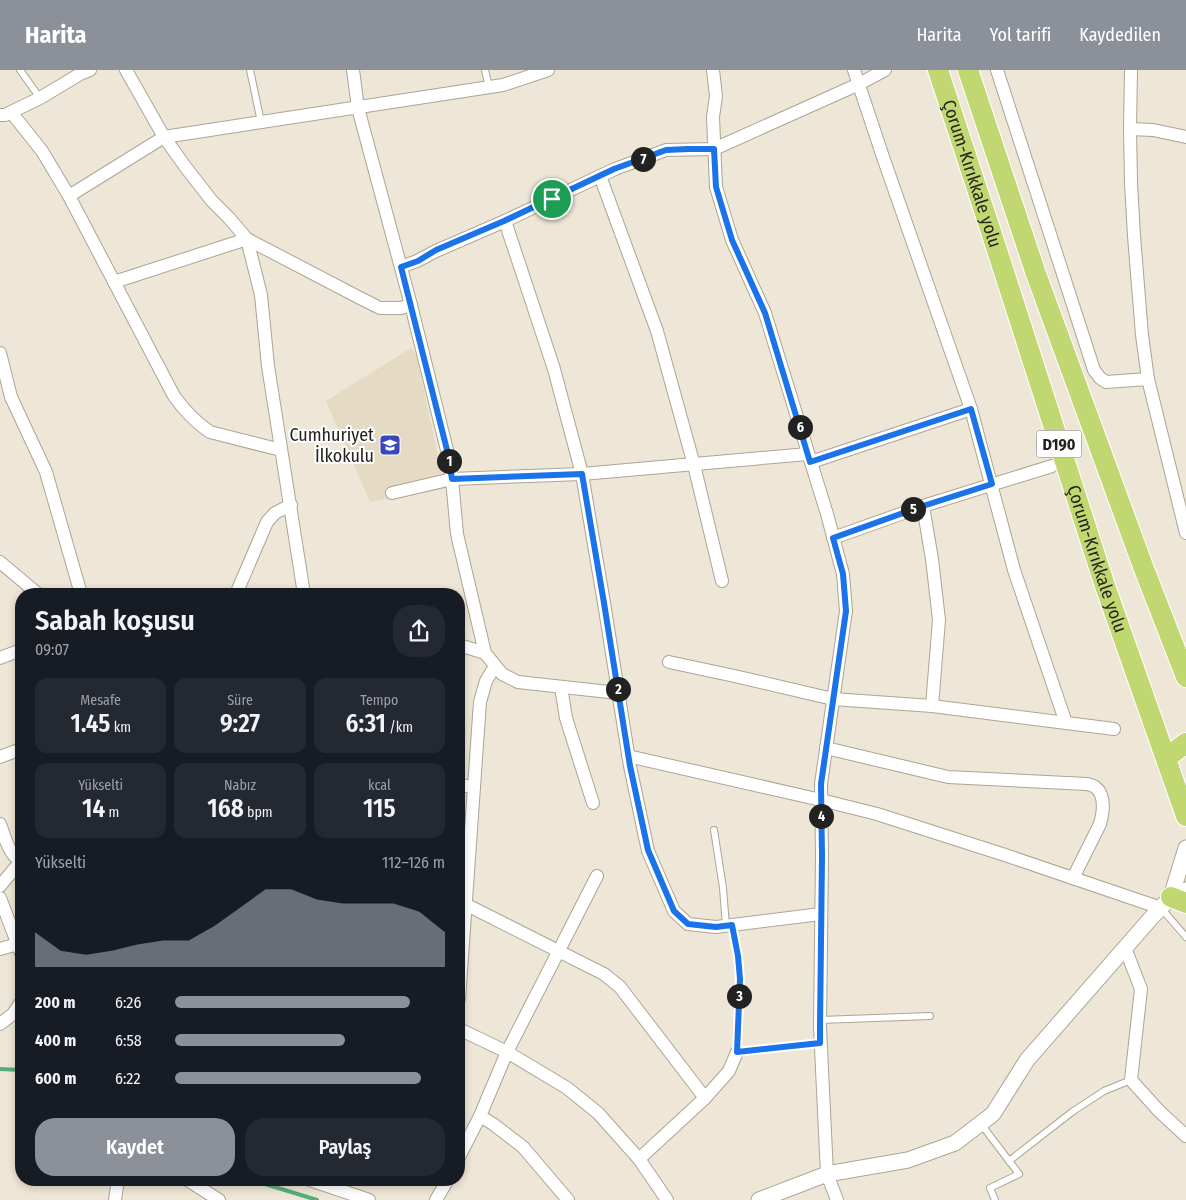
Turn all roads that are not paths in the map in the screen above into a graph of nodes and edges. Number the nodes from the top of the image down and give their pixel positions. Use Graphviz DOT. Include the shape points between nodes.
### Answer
graph roads {
  1 [pos="20,70"];
  2 [pos="90,70"];
  3 [pos="126,70"];
  4 [pos="250,70"];
  5 [pos="353,70"];
  6 [pos="485,70"];
  7 [pos="548,70"];
  8 [pos="713,70"];
  9 [pos="854,70"];
  10 [pos="885,70"];
  11 [pos="938,70"];
  12 [pos="968,70"];
  13 [pos="997,70"];
  14 [pos="1131,70"];
  15 [pos="859,84"];
  16 [pos="489,88"];
  17 [pos="40,98"];
  18 [pos="358,108"];
  19 [pos="5,113"];
  20 [pos="261,122"];
  21 [pos="1130,129"];
  22 [pos="164,136"];
  23 [pos="1186,137"];
  24 [pos="714,149"];
  25 [pos="600,176"];
  26 [pos="69,196"];
  27 [pos="504,221"];
  28 [pos="247,239"];
  29 [pos="401,267"];
  30 [pos="114,282"];
  31 [pos="411,305"];
  32 [pos="0,353"];
  33 [pos="1148,379"];
  34 [pos="971,409"];
  35 [pos="281,450"];
  36 [pos="809,458"];
  37 [pos="694,465"];
  38 [pos="1052,466"];
  39 [pos="582,474"];
  40 [pos="452,479"];
  41 [pos="992,484"];
  42 [pos="392,493"];
  43 [pos="291,505"];
  44 [pos="923,506"];
  45 [pos="1186,533"];
  46 [pos="833,538"];
  47 [pos="0,562"];
  48 [pos="722,581"];
  49 [pos="31,588"];
  50 [pos="79,588"];
  51 [pos="238,588"];
  52 [pos="303,588"];
  53 [pos="465,647"];
  54 [pos="15,652"];
  55 [pos="485,653"];
  56 [pos="0,658"];
  57 [pos="669,662"];
  58 [pos="495,666"];
  59 [pos="1184,669"];
  60 [pos="561,687"];
  61 [pos="618,693"];
  62 [pos="833,699"];
  63 [pos="932,706"];
  64 [pos="1066,723"];
  65 [pos="1114,730"];
  66 [pos="1186,743"];
  67 [pos="826,748"];
  68 [pos="15,751"];
  69 [pos="628,756"];
  70 [pos="0,757"];
  71 [pos="1166,758"];
  72 [pos="465,786"];
  73 [pos="474,787"];
  74 [pos="821,800"];
  75 [pos="593,803"];
  76 [pos="1186,816"];
  77 [pos="0,824"];
  78 [pos="714,830"];
  79 [pos="1186,848"];
  80 [pos="15,857"];
  81 [pos="15,869"];
  82 [pos="465,874"];
  83 [pos="597,876"];
  84 [pos="1073,878"];
  85 [pos="0,886"];
  86 [pos="0,898"];
  87 [pos="1176,899"];
  88 [pos="465,904"];
  89 [pos="821,914"];
  90 [pos="729,925"];
  91 [pos="1186,937"];
  92 [pos="15,938"];
  93 [pos="1125,948"];
  94 [pos="0,949"];
  95 [pos="15,949"];
  96 [pos="559,951"];
  97 [pos="15,1010"];
  98 [pos="930,1016"];
  99 [pos="820,1020"];
  100 [pos="0,1024"];
  101 [pos="465,1032"];
  102 [pos="820,1043"];
  103 [pos="507,1052"];
  104 [pos="737,1052"];
  105 [pos="1131,1080"];
  106 [pos="704,1098"];
  107 [pos="480,1116"];
  108 [pos="981,1124"];
  109 [pos="1186,1136"];
  110 [pos="465,1145"];
  111 [pos="639,1159"];
  112 [pos="1009,1161"];
  113 [pos="827,1174"];
  114 [pos="117,1186"];
  115 [pos="197,1186"];
  116 [pos="328,1186"];
  117 [pos="444,1186"];
  118 [pos="115,1200"];
  119 [pos="219,1200"];
  120 [pos="369,1200"];
  121 [pos="436,1200"];
  122 [pos="568,1200"];
  123 [pos="666,1200"];
  124 [pos="759,1200"];
  125 [pos="837,1200"];
  126 [pos="995,1200"];
  1 -- 17 [label="lane"];
  2 -- 17 [label="street"];
  3 -- 22 [label="street"];
  4 -- 20 [label="lane"];
  5 -- 18 [label="street"];
  6 -- 16 [label="lane"];
  7 -- 16 [label="street"];
  8 -- 24 [label="street" via="716,96 712,117"];
  9 -- 15 [label="street"];
  10 -- 15 [label="street"];
  11 -- 71 [label="highway, Çorum-Kırıkkale yolu / D190" via="1104,583"];
  12 -- 59 [label="highway, Çorum-Kırıkkale yolu / D190" via="1036,274"];
  13 -- 33 [label="street" via="1094,370 1106,382"];
  14 -- 21 [label="street"];
  15 -- 24 [label="street"];
  15 -- 34 [label="street"];
  16 -- 18 [label="street"];
  17 -- 19 [label="street"];
  18 -- 20 [label="street"];
  18 -- 29 [label="street"];
  19 -- 26 [label="street" via="42,151"];
  20 -- 22 [label="street"];
  21 -- 23 [label="street"];
  21 -- 33 [label="street" via="1134,236"];
  22 -- 26 [label="street"];
  22 -- 28 [label="street" via="212,201"];
  24 -- 25 [label="street" via="666,150"];
  24 -- 36 [label="street" via="716,187 726,223 765,313"];
  25 -- 27 [label="street"];
  25 -- 37 [label="street" via="657,331"];
  26 -- 30 [label="street"];
  27 -- 29 [label="street"];
  27 -- 39 [label="street" via="554,369"];
  28 -- 30 [label="street"];
  28 -- 31 [label="street" via="380,308"];
  28 -- 35 [label="street" via="261,296"];
  29 -- 31 [label="street"];
  30 -- 35 [label="street" via="174,396 186,412 210,432"];
  31 -- 40 [label="street"];
  32 -- 50 [label="street" via="11,398 46,472"];
  33 -- 45 [label="street"];
  34 -- 36 [label="street"];
  34 -- 41 [label="street"];
  35 -- 43 [label="street"];
  36 -- 37 [label="street"];
  36 -- 46 [label="street"];
  37 -- 39 [label="street"];
  37 -- 48 [label="street"];
  38 -- 41 [label="street"];
  39 -- 40 [label="street"];
  39 -- 61 [label="street"];
  40 -- 42 [label="street"];
  40 -- 55 [label="street" via="457,534"];
  41 -- 44 [label="street"];
  41 -- 64 [label="street" via="1014,570"];
  43 -- 51 [label="street" via="266,522"];
  43 -- 52 [label="street"];
  44 -- 46 [label="street"];
  44 -- 63 [label="street" via="939,620"];
  46 -- 62 [label="street" via="843,574 846,611"];
  47 -- 49 [label="street"];
  53 -- 55 [label="street"];
  54 -- 56 [label="street"];
  55 -- 58 [label="street"];
  57 -- 62 [label="street"];
  58 -- 60 [label="street" via="502,674 518,682"];
  58 -- 73 [label="street" via="486,681 480,702"];
  60 -- 61 [label="street"];
  60 -- 75 [label="street" via="566,718"];
  61 -- 69 [label="street"];
  62 -- 63 [label="street"];
  62 -- 67 [label="street"];
  63 -- 64 [label="street"];
  64 -- 65 [label="street"];
  66 -- 71 [label="highway"];
  67 -- 74 [label="street"];
  67 -- 84 [label="street" via="948,777 1096,787 1103,809 1100,824"];
  68 -- 70 [label="street"];
  69 -- 74 [label="street"];
  69 -- 90 [label="street" via="648,850 674,911 688,924"];
  71 -- 76 [label="highway, Çorum-Kırıkkale yolu / D190"];
  72 -- 73 [label="street"];
  73 -- 82 [label="street"];
  74 -- 84 [label="street" via="877,814"];
  74 -- 89 [label="street"];
  77 -- 80 [label="street"];
  78 -- 90 [label="lane"];
  79 -- 87 [label="street"];
  81 -- 85 [label="street"];
  83 -- 96 [label="street"];
  84 -- 87 [label="street"];
  86 -- 92 [label="street"];
  87 -- 91 [label="lane"];
  87 -- 93 [label="street"];
  88 -- 96 [label="street"];
  89 -- 90 [label="street"];
  89 -- 99 [label="street"];
  90 -- 104 [label="lane" via="738,956 740,979"];
  93 -- 105 [label="street" via="1141,989"];
  93 -- 108 [label="street" via="1027,1060 993,1114"];
  94 -- 95 [label="street"];
  96 -- 103 [label="street"];
  96 -- 106 [label="street" via="604,974 620,987"];
  97 -- 100 [label="street"];
  98 -- 99 [label="lane"];
  99 -- 102 [label="street"];
  101 -- 103 [label="street"];
  102 -- 104 [label="lane"];
  102 -- 113 [label="street"];
  103 -- 107 [label="street"];
  103 -- 111 [label="street" via="567,1088 598,1113"];
  104 -- 106 [label="street" via="728,1071"];
  105 -- 109 [label="street"];
  105 -- 112 [label="lane" via="1104,1091 1072,1112"];
  106 -- 111 [label="street"];
  107 -- 110 [label="street"];
  107 -- 122 [label="street" via="523,1146"];
  108 -- 112 [label="lane"];
  108 -- 113 [label="street" via="955,1143 908,1160"];
  111 -- 123 [label="street"];
  112 -- 126 [label="lane" via="1019,1174 990,1188"];
  113 -- 124 [label="street"];
  113 -- 125 [label="street"];
  114 -- 118 [label="street"];
  115 -- 119 [label="street"];
  116 -- 120 [label="street"];
  117 -- 121 [label="street"];
}
